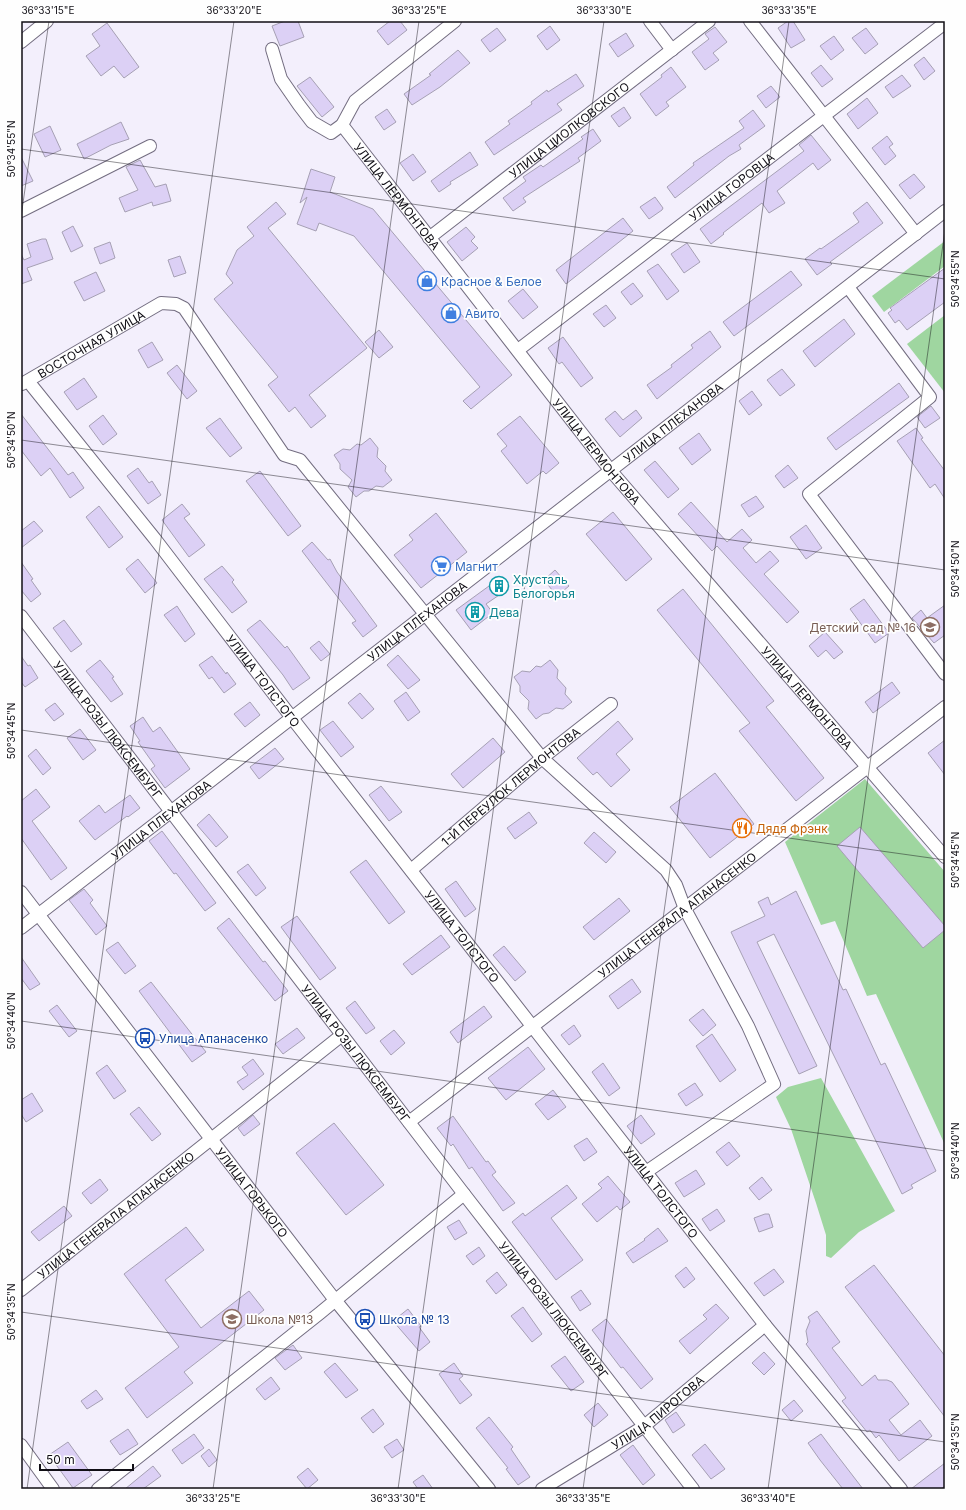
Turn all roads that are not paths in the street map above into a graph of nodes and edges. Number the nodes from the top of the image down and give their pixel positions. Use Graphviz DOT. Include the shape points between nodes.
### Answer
graph roads {
  1 [pos="47,21"];
  2 [pos="455,21"];
  3 [pos="650,21"];
  4 [pos="709,21"];
  5 [pos="750,21"];
  6 [pos="945,23"];
  7 [pos="21,42"];
  8 [pos="272,49"];
  9 [pos="672,50"];
  10 [pos="823,115"];
  11 [pos="342,125"];
  12 [pos="150,146"];
  13 [pos="21,211"];
  14 [pos="945,211"];
  15 [pos="916,234"];
  16 [pos="429,238"];
  17 [pos="848,287"];
  18 [pos="518,350"];
  19 [pos="25,383"];
  20 [pos="611,471"];
  21 [pos="426,614"];
  22 [pos="21,616"];
  23 [pos="945,674"];
  24 [pos="611,704"];
  25 [pos="945,707"];
  26 [pos="292,718"];
  27 [pos="542,758"];
  28 [pos="868,767"];
  29 [pos="170,812"];
  30 [pos="945,857"];
  31 [pos="411,870"];
  32 [pos="21,892"];
  33 [pos="685,908"];
  34 [pos="38,915"];
  35 [pos="21,928"];
  36 [pos="533,1027"];
  37 [pos="342,1035"];
  38 [pos="409,1122"];
  39 [pos="211,1139"];
  40 [pos="646,1172"];
  41 [pos="464,1194"];
  42 [pos="21,1290"];
  43 [pos="335,1300"];
  44 [pos="765,1325"];
  45 [pos="643,1426"];
  46 [pos="21,1445"];
  47 [pos="53,1489"];
  48 [pos="98,1489"];
  49 [pos="489,1489"];
  50 [pos="542,1489"];
  51 [pos="693,1489"];
  52 [pos="902,1489"];
  1 -- 7 [label="street"];
  2 -- 11 [label="street" via="355,102"];
  3 -- 9 [label="street"];
  4 -- 9 [label="street, УЛИЦА ЦИОЛКОВСКОГО"];
  5 -- 10 [label="street"];
  6 -- 10 [label="street, УЛИЦА ГОРОВЦА"];
  8 -- 11 [label="street" via="281,79 312,122 331,133"];
  9 -- 16 [label="street, УЛИЦА ЦИОЛКОВСКОГО"];
  10 -- 15 [label="street"];
  10 -- 18 [label="street, УЛИЦА ГОРОВЦА"];
  11 -- 16 [label="street, УЛИЦА ЛЕРМОНТОВА"];
  12 -- 13 [label="street"];
  14 -- 15 [label="street, УЛИЦА ПЛЕХАНОВА"];
  15 -- 17 [label="street, УЛИЦА ПЛЕХАНОВА"];
  16 -- 18 [label="street, УЛИЦА ЛЕРМОНТОВА"];
  17 -- 20 [label="street, УЛИЦА ПЛЕХАНОВА"];
  17 -- 23 [label="street" via="930,398 809,494"];
  18 -- 20 [label="street, УЛИЦА ЛЕРМОНТОВА"];
  19 -- 21 [label="street, ВОСТОЧНАЯ УЛИЦА" via="161,304 176,304 184,308 284,455 300,460"];
  19 -- 26 [label="street, УЛИЦА ТОЛСТОГО" via="155,539"];
  20 -- 21 [label="street, УЛИЦА ПЛЕХАНОВА"];
  20 -- 28 [label="street, УЛИЦА ЛЕРМОНТОВА"];
  21 -- 26 [label="street, УЛИЦА ПЛЕХАНОВА"];
  21 -- 27 [label="street"];
  22 -- 29 [label="street, УЛИЦА РОЗЫ ЛЮКСЕМБУРГ"];
  24 -- 27 [label="street, 1-Й ПЕРЕУЛОК ЛЕРМОНТОВА"];
  25 -- 28 [label="street, УЛИЦА ГЕНЕРАЛА АПАНАСЕНКО"];
  26 -- 29 [label="street, УЛИЦА ПЛЕХАНОВА"];
  26 -- 31 [label="street, УЛИЦА ТОЛСТОГО"];
  27 -- 31 [label="street, 1-Й ПЕРЕУЛОК ЛЕРМОНТОВА"];
  27 -- 33 [label="street" via="666,870 676,885"];
  28 -- 30 [label="street, УЛИЦА ЛЕРМОНТОВА"];
  28 -- 33 [label="street, УЛИЦА ГЕНЕРАЛА АПАНАСЕНКО"];
  29 -- 34 [label="street, УЛИЦА ПЛЕХАНОВА"];
  29 -- 37 [label="street, УЛИЦА РОЗЫ ЛЮКСЕМБУРГ"];
  31 -- 36 [label="street, УЛИЦА ТОЛСТОГО"];
  32 -- 34 [label="street, УЛИЦА ГОРЬКОГО"];
  33 -- 36 [label="street, УЛИЦА ГЕНЕРАЛА АПАНАСЕНКО"];
  33 -- 40 [label="street" via="748,1026 774,1084"];
  34 -- 35 [label="street, УЛИЦА ПЛЕХАНОВА"];
  34 -- 39 [label="street, УЛИЦА ГОРЬКОГО"];
  36 -- 38 [label="street, УЛИЦА ГЕНЕРАЛА АПАНАСЕНКО"];
  36 -- 40 [label="street, УЛИЦА ТОЛСТОГО"];
  37 -- 38 [label="street, УЛИЦА РОЗЫ ЛЮКСЕМБУРГ"];
  37 -- 39 [label="street, УЛИЦА ГЕНЕРАЛА АПАНАСЕНКО"];
  38 -- 41 [label="street, УЛИЦА РОЗЫ ЛЮКСЕМБУРГ"];
  39 -- 42 [label="street, УЛИЦА ГЕНЕРАЛА АПАНАСЕНКО"];
  39 -- 43 [label="street, УЛИЦА ГОРЬКОГО"];
  40 -- 44 [label="street, УЛИЦА ТОЛСТОГО"];
  41 -- 43 [label="street"];
  41 -- 45 [label="street, УЛИЦА РОЗЫ ЛЮКСЕМБУРГ"];
  43 -- 48 [label="street"];
  43 -- 49 [label="street, УЛИЦА ГОРЬКОГО"];
  44 -- 45 [label="street, УЛИЦА ПИРОГОВА"];
  44 -- 52 [label="street, УЛИЦА ТОЛСТОГО"];
  45 -- 50 [label="street, УЛИЦА ПИРОГОВА"];
  45 -- 51 [label="street, УЛИЦА РОЗЫ ЛЮКСЕМБУРГ"];
  46 -- 47 [label="street"];
}
